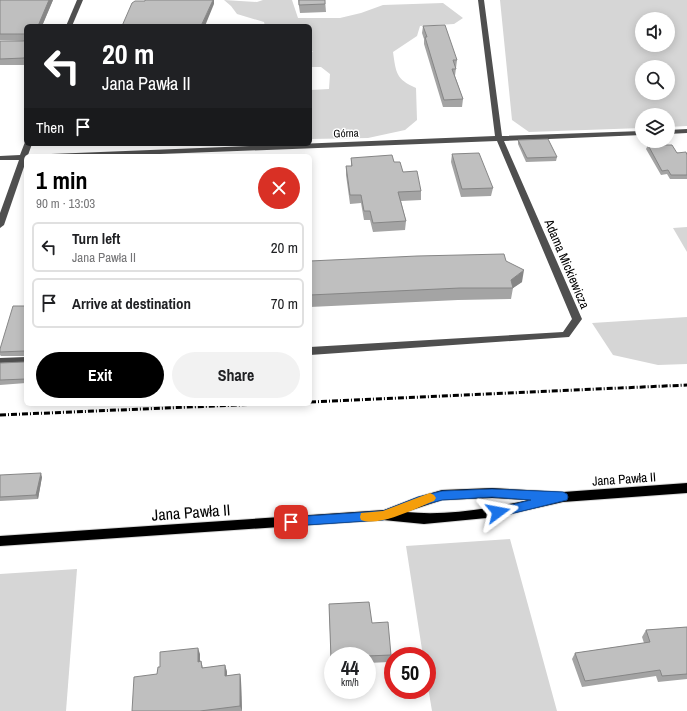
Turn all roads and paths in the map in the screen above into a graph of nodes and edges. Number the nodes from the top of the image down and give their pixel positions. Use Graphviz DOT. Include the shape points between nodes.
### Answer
graph roads {
  1 [pos="80,0"];
  2 [pos="481,0"];
  3 [pos="70,24"];
  4 [pos="687,131"];
  5 [pos="675,132"];
  6 [pos="635,133"];
  7 [pos="498,138"];
  8 [pos="312,145"];
  9 [pos="299,146"];
  10 [pos="101,154"];
  11 [pos="24,157"];
  12 [pos="0,158"];
  13 [pos="24,160"];
  14 [pos="0,225"];
  15 [pos="312,351"];
  16 [pos="24,361"];
  17 [pos="0,362"];
  18 [pos="687,488"];
  19 [pos="563,497"];
  20 [pos="383,516"];
  21 [pos="0,541"];
  1 -- 3 [label="street"];
  2 -- 7 [label="street, Adama Mickiewicza"];
  4 -- 5 [label="street"];
  6 -- 7 [label="street, Górna"];
  7 -- 8 [label="street, Górna"];
  7 -- 15 [label="street, Adama Mickiewicza" via="577,320 566,335"];
  9 -- 10 [label="street, Górna"];
  11 -- 12 [label="street"];
  13 -- 14 [label="street"];
  16 -- 17 [label="street"];
  18 -- 19 [label="main road, Jana Pawła II"];
  19 -- 20 [label="main road, Jana Pawła II" via="498,512 424,519"];
  19 -- 20 [label="main road, Jana Pawła II" via="492,493 442,495"];
  20 -- 21 [label="main road, Jana Pawła II"];
}
